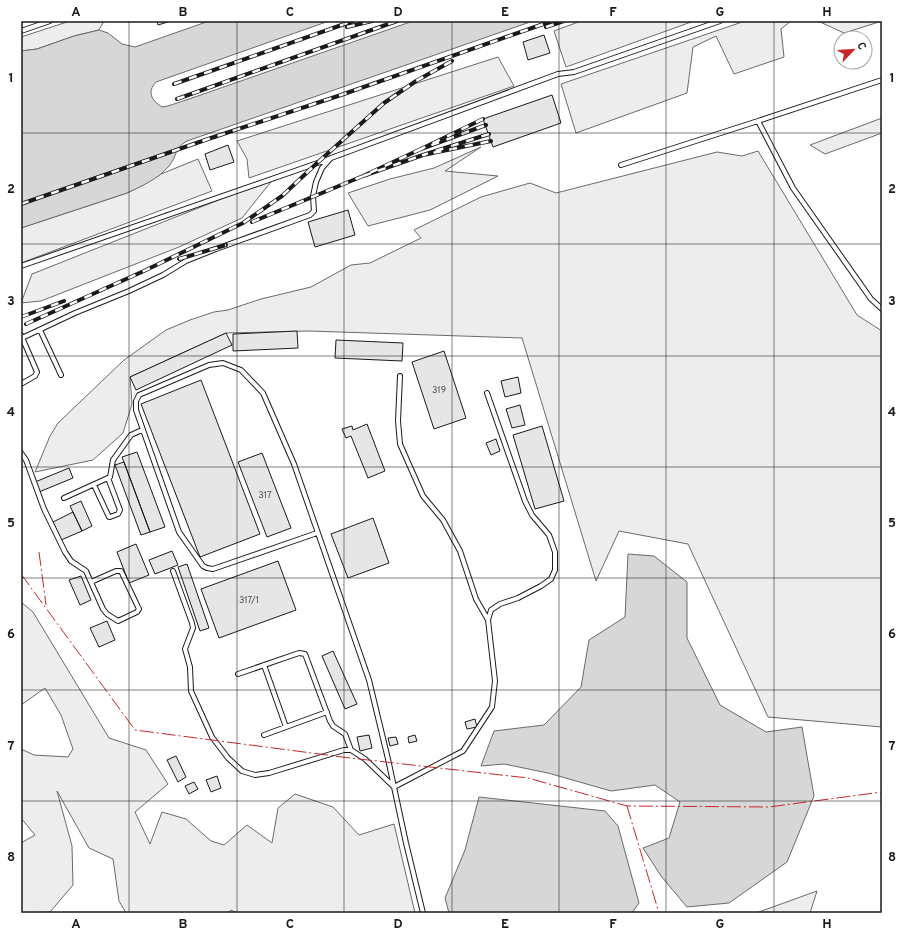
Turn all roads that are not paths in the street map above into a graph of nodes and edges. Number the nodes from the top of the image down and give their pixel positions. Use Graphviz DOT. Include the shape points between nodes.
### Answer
graph roads {
  1 [pos="50,21"];
  2 [pos="720,21"];
  3 [pos="21,31"];
  4 [pos="882,80"];
  5 [pos="758,121"];
  6 [pos="331,158"];
  7 [pos="621,165"];
  8 [pos="21,266"];
  9 [pos="882,309"];
  10 [pos="40,330"];
  11 [pos="22,336"];
  12 [pos="61,375"];
  13 [pos="400,376"];
  14 [pos="21,384"];
  15 [pos="487,393"];
  16 [pos="142,430"];
  17 [pos="21,453"];
  18 [pos="108,478"];
  19 [pos="94,485"];
  20 [pos="64,498"];
  21 [pos="317,533"];
  22 [pos="173,571"];
  23 [pos="91,582"];
  24 [pos="488,620"];
  25 [pos="264,665"];
  26 [pos="238,674"];
  27 [pos="327,712"];
  28 [pos="286,727"];
  29 [pos="264,735"];
  30 [pos="351,750"];
  31 [pos="394,787"];
  32 [pos="423,913"];
  1 -- 3 [label="lane"];
  2 -- 6 [label="lane" via="574,72 558,74"];
  4 -- 5 [label="lane"];
  5 -- 7 [label="lane"];
  5 -- 9 [label="lane" via="793,188 871,299"];
  6 -- 8 [label="lane"];
  6 -- 10 [label="lane" via="322,168 316,182 313,196 314,211 310,215 186,261 129,292"];
  10 -- 11 [label="lane"];
  10 -- 12 [label="lane"];
  11 -- 14 [label="lane" via="37,372 36,376"];
  13 -- 24 [label="lane" via="400,444 423,496 443,520 460,551 476,599"];
  15 -- 24 [label="lane" via="525,501 532,515 549,534 556,552 555,570 551,579 518,598 500,604 491,610"];
  16 -- 18 [label="lane" via="131,435 113,460 112,475"];
  16 -- 21 [label="lane" via="179,532 203,566 213,570"];
  16 -- 21 [label="lane" via="136,410 139,395 209,365 223,363 242,370 263,393 294,464"];
  17 -- 23 [label="lane" via="65,552 71,561 86,571"];
  18 -- 19 [label="lane"];
  18 -- 19 [label="lane" via="120,510 118,514 109,517"];
  19 -- 20 [label="lane"];
  21 -- 31 [label="lane" via="369,680"];
  22 -- 30 [label="lane" via="193,628 185,649 190,667 191,691 212,737 228,758 242,771 255,775"];
  23 -- 23 [label="lane" via="105,612 114,619 121,620 139,609 121,571"];
  24 -- 31 [label="lane" via="495,681 492,707 463,751"];
  25 -- 26 [label="lane"];
  25 -- 27 [label="lane" via="299,653 305,654"];
  25 -- 28 [label="lane"];
  27 -- 28 [label="lane"];
  27 -- 30 [label="lane" via="333,726 345,734"];
  28 -- 29 [label="lane"];
  30 -- 31 [label="lane" via="365,759"];
  31 -- 32 [label="lane"];
}
